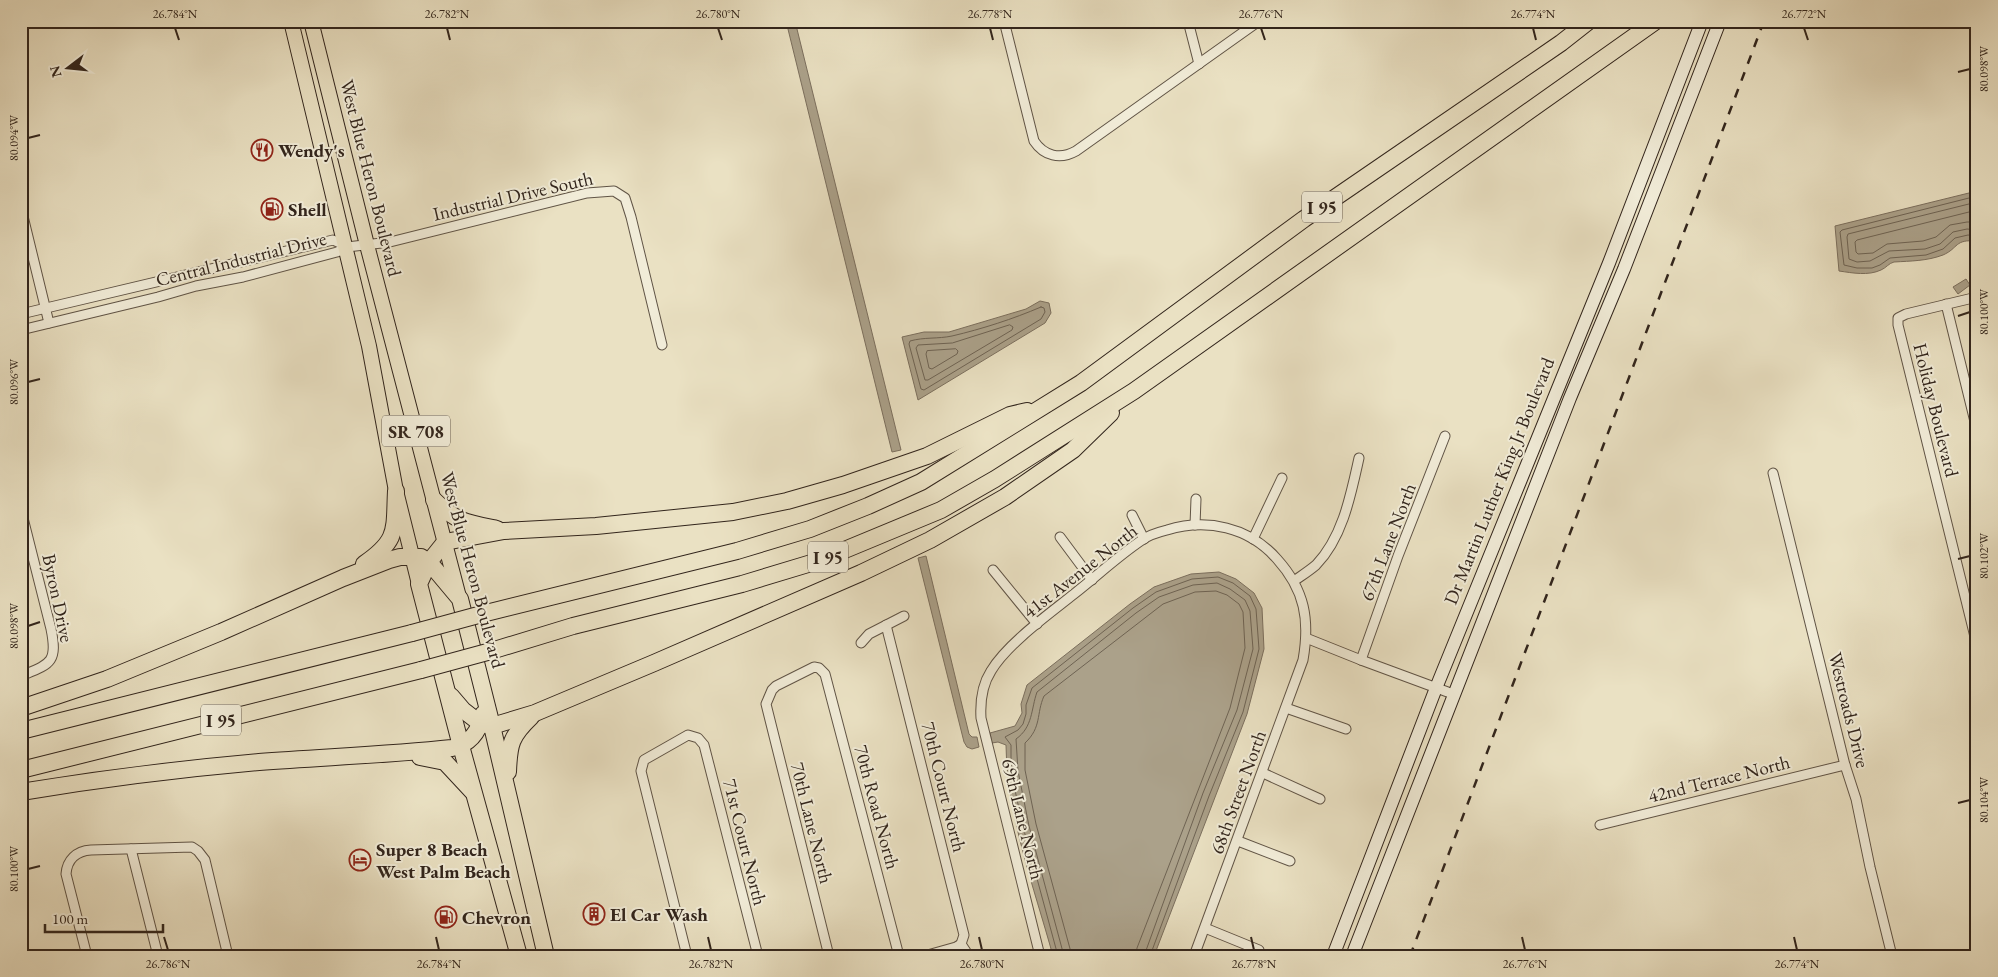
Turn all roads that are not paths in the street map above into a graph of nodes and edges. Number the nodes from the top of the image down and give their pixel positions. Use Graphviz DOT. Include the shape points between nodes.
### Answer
graph roads {
  1 [pos="291,21"];
  2 [pos="311,21"];
  3 [pos="1004,21"];
  4 [pos="1188,21"];
  5 [pos="1260,21"];
  6 [pos="1589,21"];
  7 [pos="1656,21"];
  8 [pos="1702,21"];
  9 [pos="1720,21"];
  10 [pos="1686,63"];
  11 [pos="1199,64"];
  12 [pos="1660,177"];
  13 [pos="21,208"];
  14 [pos="367,245"];
  15 [pos="347,246"];
  16 [pos="1975,297"];
  17 [pos="1946,304"];
  18 [pos="46,308"];
  19 [pos="1977,308"];
  20 [pos="21,314"];
  21 [pos="49,323"];
  22 [pos="21,330"];
  23 [pos="662,345"];
  24 [pos="1134,391"];
  25 [pos="1039,409"];
  26 [pos="1977,430"];
  27 [pos="1446,436"];
  28 [pos="1359,458"];
  29 [pos="1773,473"];
  30 [pos="1282,478"];
  31 [pos="396,491"];
  32 [pos="1196,498"];
  33 [pos="434,500"];
  34 [pos="21,510"];
  35 [pos="1132,514"];
  36 [pos="1196,525"];
  37 [pos="504,531"];
  38 [pos="1060,537"];
  39 [pos="1144,539"];
  40 [pos="1253,539"];
  41 [pos="444,542"];
  42 [pos="411,557"];
  43 [pos="429,562"];
  44 [pos="993,570"];
  45 [pos="343,578"];
  46 [pos="1092,580"];
  47 [pos="1294,581"];
  48 [pos="419,584"];
  49 [pos="460,600"];
  50 [pos="1972,607"];
  51 [pos="904,616"];
  52 [pos="1037,624"];
  53 [pos="886,625"];
  54 [pos="1306,638"];
  55 [pos="860,644"];
  56 [pos="1977,644"];
  57 [pos="1361,660"];
  58 [pos="21,676"];
  59 [pos="1436,688"];
  60 [pos="983,689"];
  61 [pos="448,693"];
  62 [pos="1453,694"];
  63 [pos="767,699"];
  64 [pos="21,708"];
  65 [pos="1286,708"];
  66 [pos="535,713"];
  67 [pos="487,725"];
  68 [pos="1346,729"];
  69 [pos="21,731"];
  70 [pos="461,746"];
  71 [pos="393,754"];
  72 [pos="1845,765"];
  73 [pos="21,770"];
  74 [pos="1263,773"];
  75 [pos="507,787"];
  76 [pos="21,792"];
  77 [pos="475,794"];
  78 [pos="1320,799"];
  79 [pos="1600,825"];
  80 [pos="1238,840"];
  81 [pos="131,849"];
  82 [pos="1290,861"];
  83 [pos="508,914"];
  84 [pos="1205,928"];
  85 [pos="961,944"];
  86 [pos="1259,950"];
  87 [pos="87,956"];
  88 [pos="158,956"];
  89 [pos="228,956"];
  90 [pos="519,956"];
  91 [pos="528,956"];
  92 [pos="546,956"];
  93 [pos="687,956"];
  94 [pos="758,956"];
  95 [pos="829,956"];
  96 [pos="899,956"];
  97 [pos="924,956"];
  98 [pos="969,956"];
  99 [pos="1040,956"];
  100 [pos="1194,956"];
  101 [pos="1333,956"];
  102 [pos="1352,956"];
  103 [pos="1892,956"];
  1 -- 15 [label="main road, SR 708"];
  2 -- 14 [label="main road, West Blue Heron Boulevard / SR 708"];
  3 -- 11 [label="street" via="1032,136 1040,149 1050,155 1060,156 1076,151"];
  4 -- 11 [label="street"];
  5 -- 11 [label="street"];
  6 -- 25 [label="highway, I 95" via="1304,219 1082,383"];
  7 -- 24 [label="highway, I 95"];
  8 -- 10 [label="main road, Dr Martin Luther King Jr Boulevard"];
  9 -- 12 [label="main road, Dr Martin Luther King Jr Boulevard"];
  10 -- 12 [label="main road" via="1687,84 1655,163"];
  10 -- 59 [label="main road, Dr Martin Luther King Jr Boulevard" via="1609,263"];
  12 -- 62 [label="main road, Dr Martin Luther King Jr Boulevard"];
  13 -- 18 [label="street"];
  14 -- 15 [label="street, Industrial Drive South"];
  14 -- 23 [label="street, Industrial Drive South" via="587,193 614,190 625,198 631,217"];
  14 -- 33 [label="main road, West Blue Heron Boulevard / SR 708"];
  15 -- 18 [label="street, Central Industrial Drive" via="333,240"];
  15 -- 21 [label="street, Central Industrial Drive" via="337,252 243,277"];
  15 -- 31 [label="main road, SR 708"];
  16 -- 17 [label="street"];
  16 -- 19 [label="street"];
  17 -- 26 [label="street"];
  17 -- 50 [label="street, Holiday Boulevard" via="1906,314 1898,318 1898,325"];
  18 -- 20 [label="street, Central Industrial Drive"];
  18 -- 21 [label="street"];
  21 -- 22 [label="street, Central Industrial Drive"];
  24 -- 66 [label="highway" via="1073,450 1005,497 930,540 861,573"];
  24 -- 73 [label="highway, I 95, bridge" via="941,510 818,561 421,670"];
  25 -- 37 [label="highway" via="1010,415 928,456 787,501 733,512 596,526"];
  25 -- 69 [label="highway, I 95, bridge" via="920,482 810,529 737,551"];
  27 -- 57 [label="street, 67th Lane North"];
  28 -- 47 [label="street" via="1346,510 1334,538 1318,562"];
  29 -- 72 [label="street, Westroads Drive"];
  30 -- 40 [label="street"];
  31 -- 42 [label="main road, SR 708"];
  31 -- 45 [label="highway" via="394,530 390,541 376,556"];
  32 -- 36 [label="street"];
  33 -- 37 [label="highway" via="452,517"];
  33 -- 41 [label="main road, West Blue Heron Boulevard / SR 708"];
  34 -- 58 [label="street, Byron Drive" via="54,646 53,657 46,665"];
  35 -- 39 [label="street"];
  36 -- 39 [label="street, 41st Avenue North" via="1166,530"];
  36 -- 40 [label="street, 41st Avenue North" via="1230,528"];
  37 -- 41 [label="highway"];
  38 -- 46 [label="street"];
  39 -- 46 [label="street, 41st Avenue North"];
  40 -- 47 [label="street, 41st Avenue North" via="1273,554"];
  41 -- 43 [label="highway"];
  41 -- 49 [label="main road, West Blue Heron Boulevard / SR 708"];
  42 -- 43 [label="highway" via="421,557"];
  42 -- 45 [label="highway" via="389,560"];
  42 -- 48 [label="main road, SR 708"];
  43 -- 48 [label="highway"];
  43 -- 49 [label="highway"];
  44 -- 52 [label="street"];
  45 -- 64 [label="highway" via="106,679"];
  46 -- 52 [label="street, 41st Avenue North"];
  47 -- 54 [label="street, 41st Avenue North" via="1304,607"];
  48 -- 61 [label="highway, SR 708"];
  49 -- 67 [label="highway, West Blue Heron Boulevard / SR 708" via="486,698"];
  50 -- 56 [label="street, Holiday Boulevard"];
  51 -- 53 [label="street"];
  52 -- 60 [label="street, 41st Avenue North" via="999,660"];
  53 -- 55 [label="street" via="869,634"];
  53 -- 85 [label="street, 70th Court North" via="964,935"];
  54 -- 57 [label="street"];
  54 -- 65 [label="street, 68th Street North" via="1304,660"];
  57 -- 59 [label="street"];
  59 -- 62 [label="street"];
  59 -- 101 [label="main road, Dr Martin Luther King Jr Boulevard"];
  60 -- 99 [label="street, 69th Lane North" via="981,718"];
  61 -- 67 [label="highway" via="462,710"];
  61 -- 70 [label="highway, SR 708"];
  62 -- 102 [label="main road, Dr Martin Luther King Jr Boulevard"];
  63 -- 95 [label="street, 70th Lane North" via="767,710"];
  63 -- 96 [label="street, 70th Road North" via="776,686 814,667 825,674"];
  65 -- 68 [label="street"];
  65 -- 74 [label="street, 68th Street North"];
  66 -- 67 [label="highway"];
  66 -- 75 [label="highway" via="516,731 511,744"];
  67 -- 70 [label="highway"];
  67 -- 75 [label="highway"];
  70 -- 71 [label="highway"];
  70 -- 77 [label="highway, SR 708"];
  71 -- 76 [label="highway" via="178,770"];
  71 -- 77 [label="highway" via="445,762"];
  72 -- 79 [label="street, 42nd Terrace North"];
  72 -- 103 [label="street, Westroads Drive" via="1856,799"];
  74 -- 78 [label="street"];
  74 -- 80 [label="street, 68th Street North"];
  75 -- 92 [label="highway"];
  77 -- 83 [label="highway, SR 708"];
  80 -- 82 [label="street"];
  80 -- 84 [label="street, 68th Street North"];
  81 -- 87 [label="street" via="85,851 68,863 66,874"];
  81 -- 88 [label="street"];
  81 -- 89 [label="street" via="192,847 198,850 205,860"];
  83 -- 90 [label="highway, SR 708"];
  83 -- 91 [label="highway" via="517,917"];
  84 -- 86 [label="street"];
  84 -- 100 [label="street, 68th Street North"];
  85 -- 97 [label="street"];
  85 -- 98 [label="street"];
  93 -- 94 [label="street, 71st Court North" via="641,771 644,760 688,736 698,738 704,745"];
}
